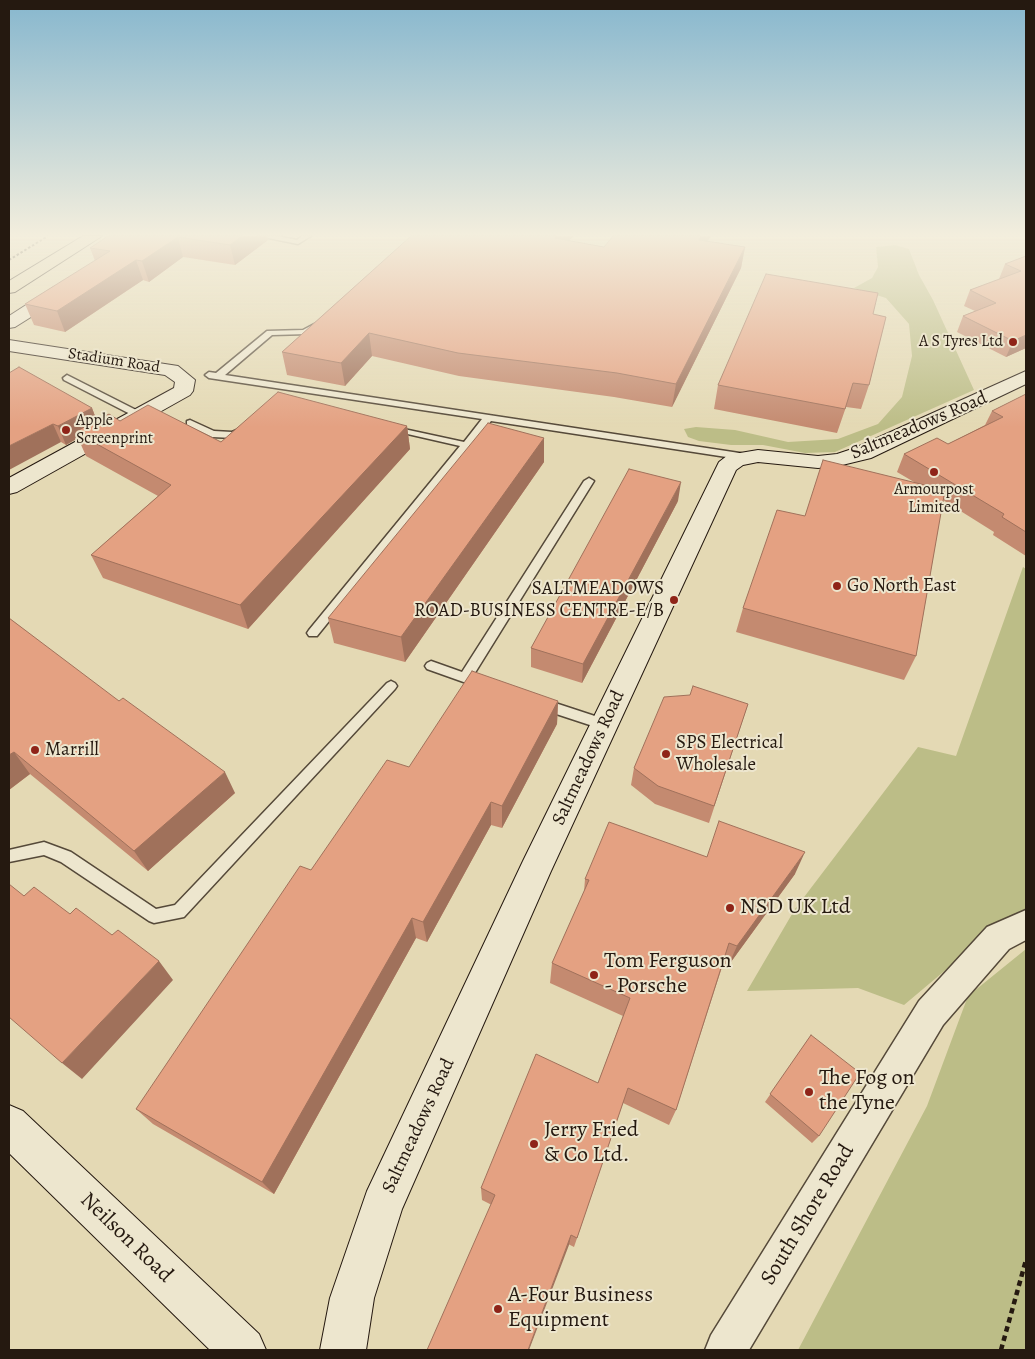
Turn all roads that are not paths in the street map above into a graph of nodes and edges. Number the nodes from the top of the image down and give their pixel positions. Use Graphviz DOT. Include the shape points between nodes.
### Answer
graph roads {
  1 [pos="46,299"];
  2 [pos="324,321"];
  3 [pos="9,323"];
  4 [pos="9,346"];
  5 [pos="1026,377"];
  6 [pos="67,378"];
  7 [pos="139,415"];
  8 [pos="488,418"];
  9 [pos="256,422"];
  10 [pos="190,423"];
  11 [pos="387,427"];
  12 [pos="466,445"];
  13 [pos="746,457"];
  14 [pos="589,481"];
  15 [pos="9,487"];
  16 [pos="313,633"];
  17 [pos="431,666"];
  18 [pos="465,678"];
  19 [pos="483,684"];
  20 [pos="391,686"];
  21 [pos="529,699"];
  22 [pos="605,725"];
  23 [pos="9,856"];
  24 [pos="1026,925"];
  25 [pos="9,1125"];
  26 [pos="244,1350"];
  27 [pos="344,1350"];
  28 [pos="726,1350"];
  1 -- 3 [label="street"];
  2 -- 8 [label="lane" via="305,332 270,333 214,376 289,391"];
  4 -- 7 [label="street, Stadium Road" via="171,370 185,380 183,391"];
  5 -- 13 [label="street, Saltmeadows Road" via="863,453 818,462"];
  6 -- 7 [label="lane"];
  7 -- 15 [label="street, Stadium Road"];
  8 -- 12 [label="lane"];
  8 -- 13 [label="lane"];
  9 -- 10 [label="lane" via="233,435 212,434"];
  11 -- 12 [label="lane"];
  12 -- 16 [label="lane"];
  13 -- 22 [label="street, Saltmeadows Road" via="727,467 718,484"];
  14 -- 18 [label="lane"];
  17 -- 18 [label="lane"];
  18 -- 19 [label="lane"];
  20 -- 23 [label="lane" via="179,912 154,916 66,857 44,848"];
  21 -- 22 [label="lane"];
  22 -- 27 [label="street, Saltmeadows Road" via="382,1206 352,1298"];
  24 -- 28 [label="street, South Shore Road" via="998,938 931,1013"];
  25 -- 26 [label="street, Neilson Road"];
}
